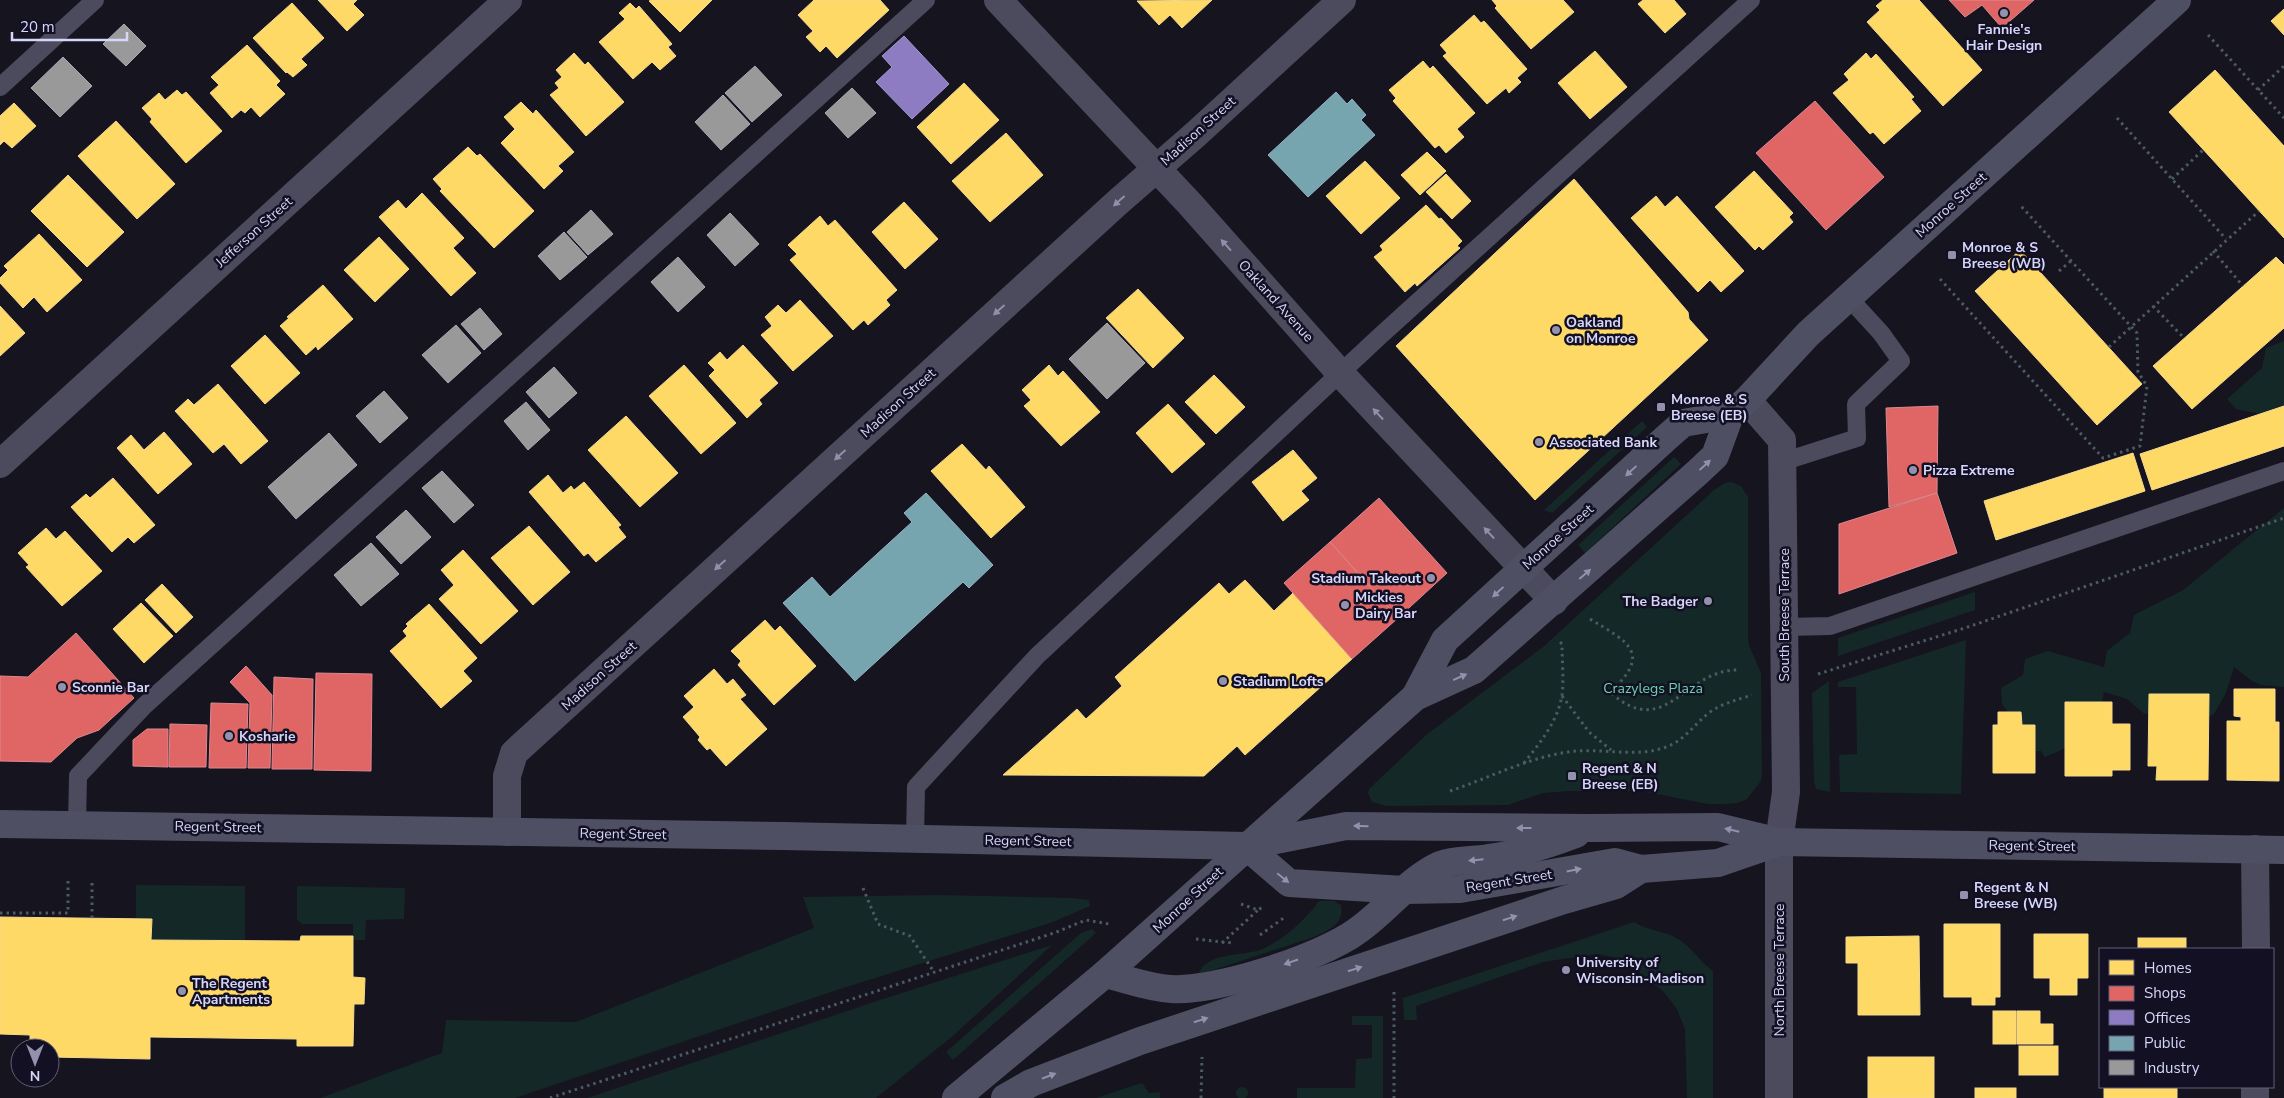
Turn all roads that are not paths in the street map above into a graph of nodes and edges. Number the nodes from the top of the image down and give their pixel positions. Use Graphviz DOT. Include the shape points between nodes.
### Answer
graph roads {
  1 [pos="95,0"];
  2 [pos="508,0"];
  3 [pos="926,0"];
  4 [pos="998,0"];
  5 [pos="1342,0"];
  6 [pos="1751,0"];
  7 [pos="2177,0"];
  8 [pos="0,87"];
  9 [pos="1155,168"];
  10 [pos="1848,298"];
  11 [pos="1340,373"];
  12 [pos="1739,408"];
  13 [pos="1782,462"];
  14 [pos="0,464"];
  15 [pos="2284,471"];
  16 [pos="1523,568"];
  17 [pos="1554,601"];
  18 [pos="1785,627"];
  19 [pos="1415,696"];
  20 [pos="0,824"];
  21 [pos="77,825"];
  22 [pos="1590,828"];
  23 [pos="507,832"];
  24 [pos="915,839"];
  25 [pos="1779,842"];
  26 [pos="1246,846"];
  27 [pos="2255,849"];
  28 [pos="2284,850"];
  29 [pos="1641,869"];
  30 [pos="1404,890"];
  31 [pos="2256,948"];
  32 [pos="1105,974"];
  33 [pos="956,1098"];
  34 [pos="1005,1098"];
  35 [pos="1779,1098"];
  1 -- 8 [label="lane"];
  2 -- 14 [label="street, Jefferson Street"];
  3 -- 21 [label="lane" via="144,706 78,776"];
  4 -- 9 [label="street, Oakland Avenue"];
  5 -- 9 [label="street, Madison Street"];
  6 -- 11 [label="lane"];
  7 -- 10 [label="main road, Monroe Street"];
  11 -- 9 [label="street, Oakland Avenue, one-way"];
  9 -- 23 [label="street, Madison Street, one-way" via="514,754 507,776"];
  10 -- 12 [label="main road, Monroe Street" via="1808,334"];
  10 -- 13 [label="lane" via="1881,333 1901,361 1856,404 1857,438"];
  16 -- 11 [label="street, Oakland Avenue, one-way"];
  11 -- 24 [label="lane" via="1037,656 916,787"];
  12 -- 13 [label="street, South Breese Terrace" via="1782,440"];
  12 -- 16 [label="main road, Monroe Street, one-way" via="1683,423"];
  17 -- 12 [label="main road, Monroe Street, one-way" via="1715,456"];
  13 -- 18 [label="street, South Breese Terrace"];
  15 -- 18 [label="lane" via="1830,626"];
  16 -- 17 [label="street, Oakland Avenue"];
  16 -- 19 [label="main road, Monroe Street, one-way" via="1445,640"];
  19 -- 17 [label="main road, Monroe Street, one-way" via="1474,670"];
  18 -- 25 [label="street, South Breese Terrace" via="1786,792"];
  19 -- 26 [label="main road, Monroe Street"];
  20 -- 21 [label="main road, Regent Street"];
  21 -- 23 [label="main road, Regent Street"];
  25 -- 22 [label="main road, Regent Street, one-way" via="1718,827"];
  22 -- 26 [label="main road, Regent Street, one-way" via="1346,826"];
  22 -- 30 [label="main road, one-way" via="1540,848 1440,865"];
  23 -- 24 [label="main road, Regent Street"];
  24 -- 26 [label="main road, Regent Street"];
  25 -- 27 [label="main road, Regent Street"];
  25 -- 29 [label="main road, Regent Street" via="1718,864"];
  25 -- 35 [label="street, North Breese Terrace"];
  26 -- 30 [label="main road, Regent Street, one-way" via="1289,883"];
  26 -- 32 [label="main road, Monroe Street"];
  27 -- 28 [label="main road, Regent Street"];
  27 -- 31 [label="street"];
  30 -- 29 [label="main road, Regent Street, one-way" via="1460,889 1615,862"];
  34 -- 29 [label="main road, one-way" via="1031,1083 1140,1041 1616,885"];
  30 -- 32 [label="main road, one-way" via="1339,943 1258,973 1190,990 1169,990"];
  32 -- 33 [label="main road, Monroe Street"];
}
